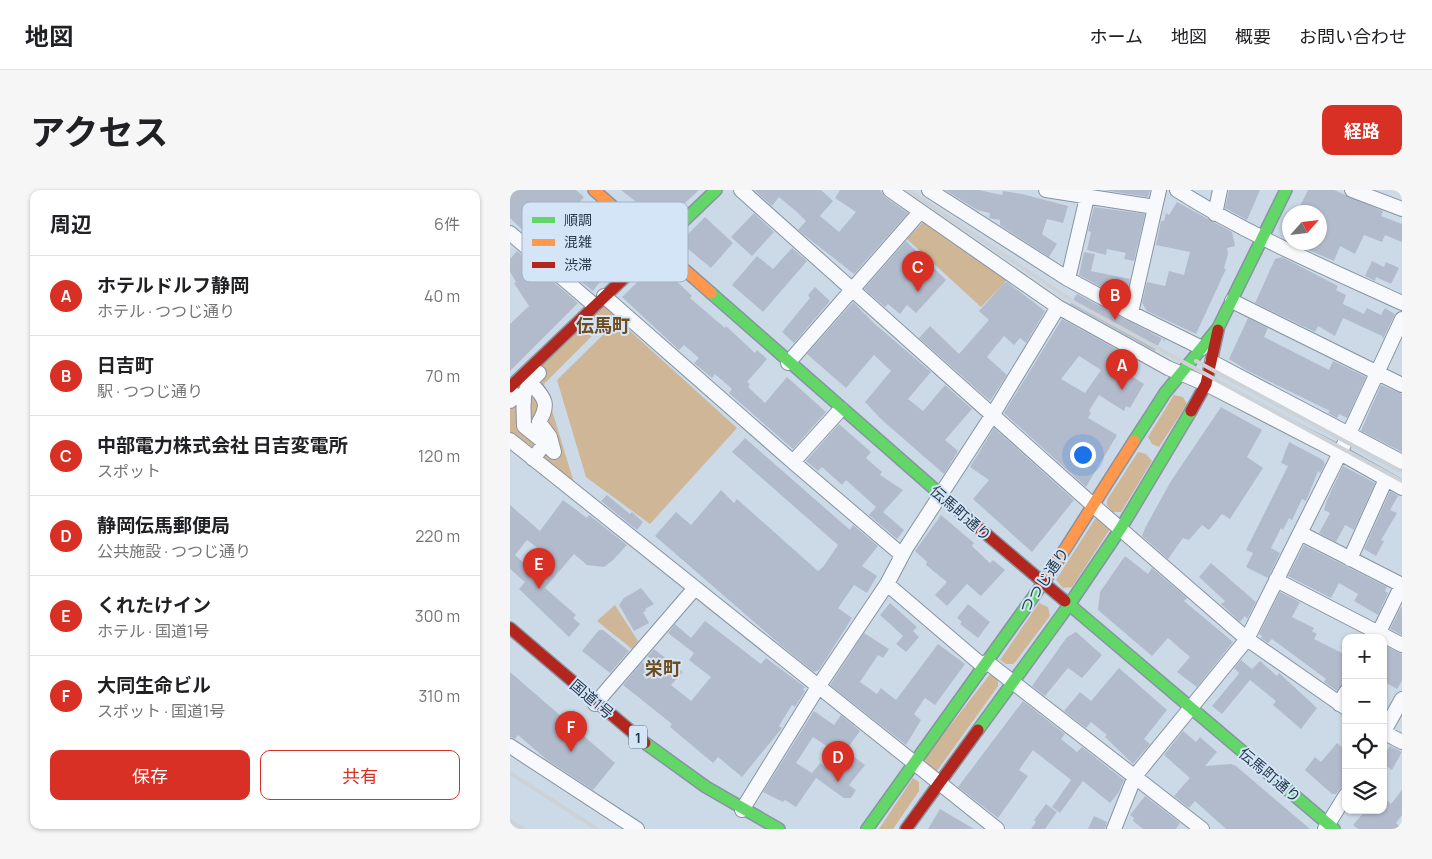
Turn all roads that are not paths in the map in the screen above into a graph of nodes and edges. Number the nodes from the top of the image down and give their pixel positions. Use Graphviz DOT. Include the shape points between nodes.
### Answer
graph roads {
  1 [pos="594,190"];
  2 [pos="716,190"];
  3 [pos="741,190"];
  4 [pos="890,190"];
  5 [pos="930,190"];
  6 [pos="1046,190"];
  7 [pos="1159,190"];
  8 [pos="1177,190"];
  9 [pos="1220,190"];
  10 [pos="1286,190"];
  11 [pos="1352,190"];
  12 [pos="1087,197"];
  13 [pos="608,202"];
  14 [pos="1155,207"];
  15 [pos="1402,209"];
  16 [pos="920,212"];
  17 [pos="1215,214"];
  18 [pos="688,217"];
  19 [pos="510,233"];
  20 [pos="1263,239"];
  21 [pos="522,242"];
  22 [pos="688,273"];
  23 [pos="1068,279"];
  24 [pos="578,282"];
  25 [pos="620,282"];
  26 [pos="852,290"];
  27 [pos="602,299"];
  28 [pos="1232,301"];
  29 [pos="1402,304"];
  30 [pos="1058,308"];
  31 [pos="1132,313"];
  32 [pos="1402,319"];
  33 [pos="1218,328"];
  34 [pos="1202,348"];
  35 [pos="788,362"];
  36 [pos="1212,362"];
  37 [pos="1181,374"];
  38 [pos="1378,374"];
  39 [pos="530,382"];
  40 [pos="1206,384"];
  41 [pos="1402,385"];
  42 [pos="510,387"];
  43 [pos="517,401"];
  44 [pos="841,409"];
  45 [pos="993,414"];
  46 [pos="1349,433"];
  47 [pos="510,440"];
  48 [pos="545,443"];
  49 [pos="1340,453"];
  50 [pos="533,459"];
  51 [pos="793,462"];
  52 [pos="1402,462"];
  53 [pos="1386,479"];
  54 [pos="1402,488"];
  55 [pos="941,496"];
  56 [pos="1094,506"];
  57 [pos="1121,528"];
  58 [pos="1300,533"];
  59 [pos="902,555"];
  60 [pos="1350,559"];
  61 [pos="1276,580"];
  62 [pos="886,584"];
  63 [pos="1042,584"];
  64 [pos="1402,585"];
  65 [pos="695,588"];
  66 [pos="1068,605"];
  67 [pos="510,628"];
  68 [pos="1376,634"];
  69 [pos="1378,634"];
  70 [pos="1387,638"];
  71 [pos="1247,639"];
  72 [pos="1402,644"];
  73 [pos="985,664"];
  74 [pos="1012,682"];
  75 [pos="818,687"];
  76 [pos="1402,699"];
  77 [pos="1342,700"];
  78 [pos="595,704"];
  79 [pos="1191,708"];
  80 [pos="1387,725"];
  81 [pos="1387,734"];
  82 [pos="1402,742"];
  83 [pos="510,746"];
  84 [pos="912,763"];
  85 [pos="1136,776"];
  86 [pos="939,784"];
  87 [pos="1342,803"];
  88 [pos="742,810"];
  89 [pos="1329,827"];
  90 [pos="637,829"];
  91 [pos="779,829"];
  92 [pos="867,829"];
  93 [pos="906,829"];
  94 [pos="997,829"];
  95 [pos="1114,829"];
  96 [pos="1202,829"];
  1 -- 13 [label="main road, 伝馬町通り"];
  2 -- 18 [label="main road"];
  3 -- 26 [label="street"];
  4 -- 16 [label="street"];
  5 -- 23 [label="street"];
  6 -- 12 [label="street"];
  7 -- 14 [label="street"];
  8 -- 17 [label="street"];
  9 -- 17 [label="street"];
  10 -- 20 [label="main road, つつじ通り"];
  11 -- 15 [label="street"];
  12 -- 14 [label="street"];
  12 -- 23 [label="street"];
  14 -- 31 [label="street"];
  16 -- 26 [label="street"];
  16 -- 30 [label="street"];
  17 -- 20 [label="street"];
  19 -- 21 [label="street"];
  20 -- 28 [label="main road, つつじ通り"];
  20 -- 29 [label="street"];
  22 -- 35 [label="main road, 伝馬町通り"];
  23 -- 31 [label="street"];
  24 -- 27 [label="street"];
  25 -- 27 [label="main road"];
  26 -- 35 [label="street"];
  26 -- 45 [label="street"];
  27 -- 39 [label="street" via="600,313"];
  27 -- 42 [label="main road"];
  27 -- 51 [label="street"];
  28 -- 33 [label="main road, つつじ通り"];
  28 -- 38 [label="street"];
  30 -- 37 [label="street"];
  30 -- 45 [label="street"];
  31 -- 34 [label="street"];
  32 -- 38 [label="street"];
  33 -- 34 [label="main road, つつじ通り"];
  33 -- 36 [label="main road, つつじ通り"];
  34 -- 37 [label="main road, つつじ通り"];
  35 -- 44 [label="main road, 伝馬町通り"];
  36 -- 40 [label="main road, つつじ通り"];
  36 -- 46 [label="street"];
  37 -- 40 [label="street"];
  37 -- 56 [label="main road, つつじ通り" via="1165,393"];
  38 -- 41 [label="street"];
  38 -- 46 [label="street"];
  39 -- 43 [label="street"];
  39 -- 48 [label="street" via="544,398 546,411 539,422 550,437 554,452"];
  40 -- 49 [label="street"];
  40 -- 57 [label="main road, つつじ通り"];
  43 -- 48 [label="street" via="524,426"];
  44 -- 51 [label="street"];
  44 -- 55 [label="main road, 伝馬町通り"];
  45 -- 55 [label="street"];
  45 -- 56 [label="street"];
  46 -- 49 [label="street"];
  46 -- 52 [label="street"];
  47 -- 50 [label="street"];
  48 -- 50 [label="street"];
  49 -- 53 [label="street"];
  49 -- 58 [label="street"];
  50 -- 65 [label="street"];
  51 -- 59 [label="street"];
  53 -- 54 [label="street"];
  53 -- 60 [label="street"];
  55 -- 59 [label="street"];
  55 -- 63 [label="main road, 伝馬町通り"];
  56 -- 57 [label="street"];
  56 -- 63 [label="main road, つつじ通り"];
  57 -- 66 [label="main road, つつじ通り"];
  57 -- 71 [label="street"];
  58 -- 60 [label="street"];
  58 -- 61 [label="street"];
  59 -- 62 [label="street"];
  60 -- 64 [label="street"];
  61 -- 68 [label="street"];
  61 -- 71 [label="street"];
  62 -- 73 [label="street"];
  62 -- 75 [label="street"];
  63 -- 66 [label="main road, 伝馬町通り"];
  63 -- 73 [label="main road, つつじ通り"];
  64 -- 69 [label="street"];
  65 -- 75 [label="street"];
  65 -- 78 [label="street"];
  66 -- 74 [label="main road, つつじ通り"];
  66 -- 79 [label="main road, 伝馬町通り"];
  67 -- 78 [label="main road, 国道1号 / 1"];
  70 -- 72 [label="street"];
  71 -- 77 [label="street"];
  71 -- 79 [label="street"];
  73 -- 74 [label="street"];
  73 -- 84 [label="main road, つつじ通り"];
  74 -- 85 [label="street"];
  74 -- 86 [label="main road, つつじ通り"];
  75 -- 84 [label="street"];
  75 -- 88 [label="street"];
  76 -- 80 [label="street"];
  78 -- 88 [label="main road, 国道1号 / 1" via="690,778"];
  79 -- 85 [label="street"];
  79 -- 89 [label="main road, 伝馬町通り"];
  81 -- 82 [label="street"];
  83 -- 90 [label="street"];
  84 -- 86 [label="street"];
  84 -- 92 [label="main road, つつじ通り"];
  85 -- 95 [label="street"];
  85 -- 96 [label="street"];
  86 -- 93 [label="main road, つつじ通り"];
  86 -- 94 [label="street"];
  87 -- 89 [label="street"];
  88 -- 91 [label="main road, 国道1号 / 1"];
}
